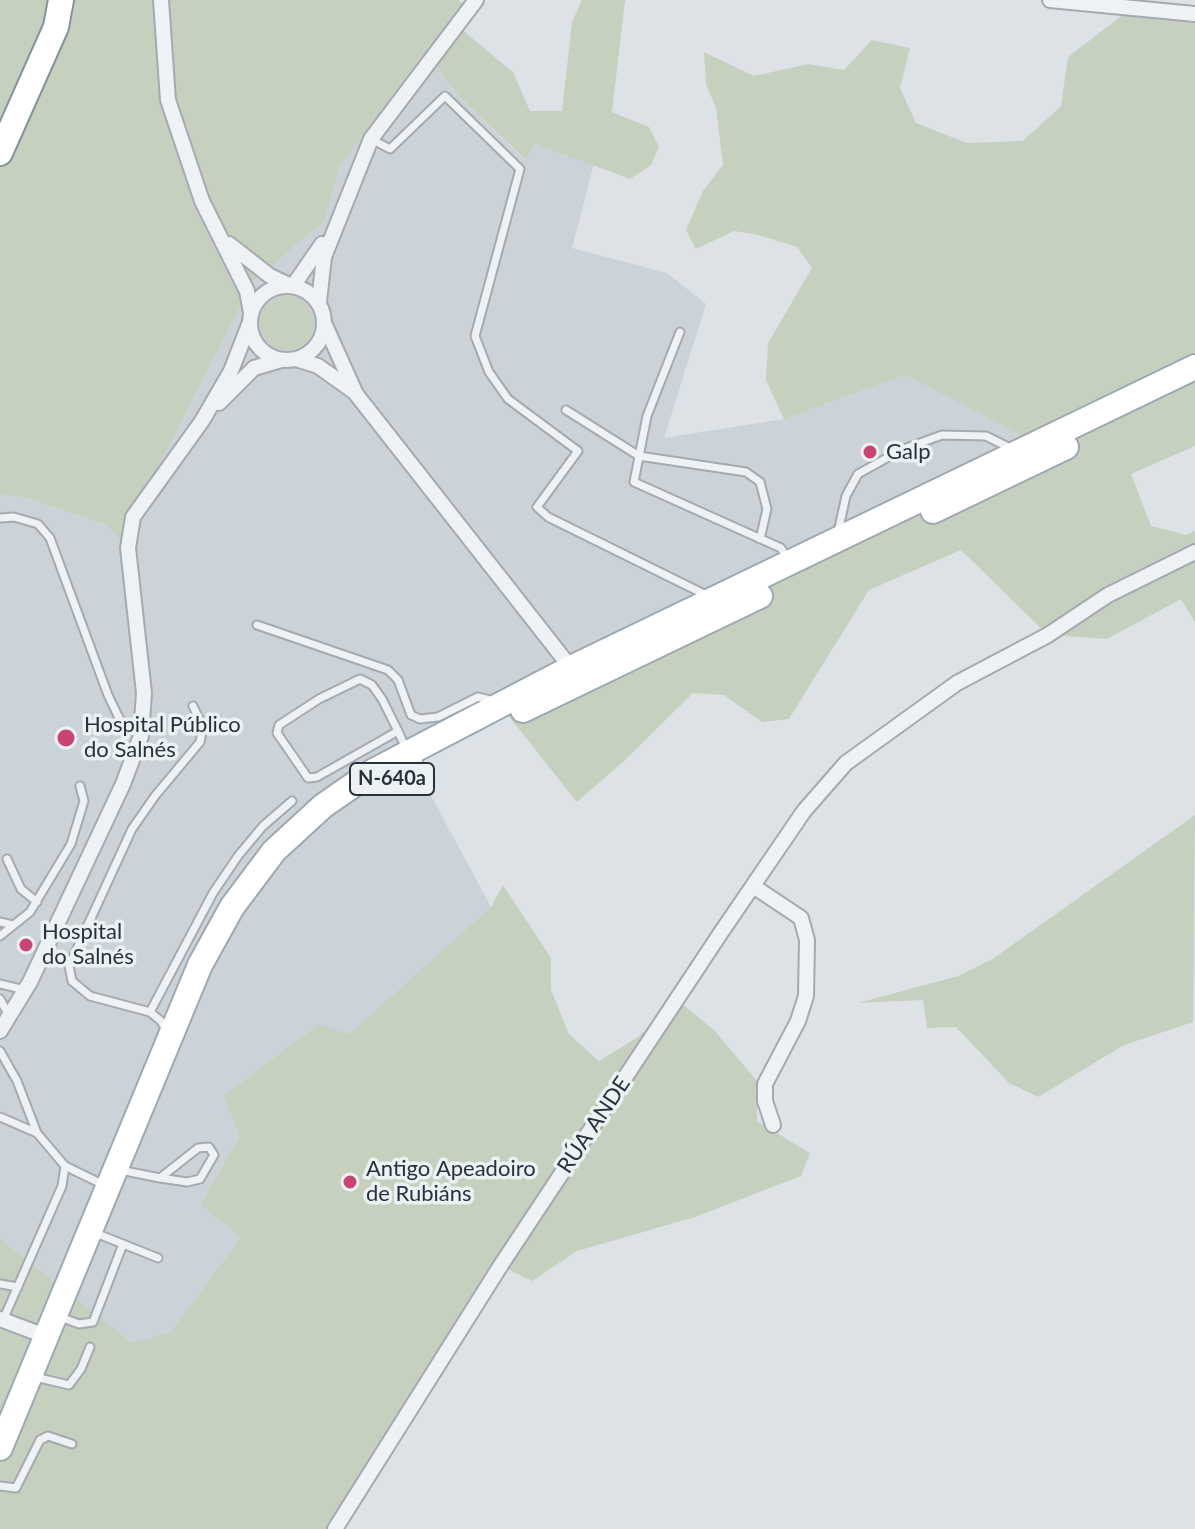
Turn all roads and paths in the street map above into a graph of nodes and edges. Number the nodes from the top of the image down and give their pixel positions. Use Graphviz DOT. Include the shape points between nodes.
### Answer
graph roads {
  1 [pos="61,0"];
  2 [pos="161,0"];
  3 [pos="476,0"];
  4 [pos="1050,0"];
  5 [pos="1195,14"];
  6 [pos="371,139"];
  7 [pos="0,153"];
  8 [pos="343,209"];
  9 [pos="220,235"];
  10 [pos="291,285"];
  11 [pos="319,302"];
  12 [pos="250,318"];
  13 [pos="325,325"];
  14 [pos="680,332"];
  15 [pos="289,359"];
  16 [pos="1195,367"];
  17 [pos="1195,384"];
  18 [pos="356,394"];
  19 [pos="566,410"];
  20 [pos="202,421"];
  21 [pos="1018,451"];
  22 [pos="639,456"];
  23 [pos="0,518"];
  24 [pos="760,539"];
  25 [pos="836,540"];
  26 [pos="1195,552"];
  27 [pos="790,563"];
  28 [pos="711,610"];
  29 [pos="257,625"];
  30 [pos="571,668"];
  31 [pos="499,704"];
  32 [pos="193,706"];
  33 [pos="141,736"];
  34 [pos="403,742"];
  35 [pos="80,786"];
  36 [pos="378,786"];
  37 [pos="292,801"];
  38 [pos="7,859"];
  39 [pos="753,886"];
  40 [pos="37,902"];
  41 [pos="0,922"];
  42 [pos="13,925"];
  43 [pos="0,936"];
  44 [pos="0,984"];
  45 [pos="25,990"];
  46 [pos="0,999"];
  47 [pos="150,1012"];
  48 [pos="9,1016"];
  49 [pos="0,1031"];
  50 [pos="169,1046"];
  51 [pos="0,1051"];
  52 [pos="10,1068"];
  53 [pos="0,1074"];
  54 [pos="0,1117"];
  55 [pos="773,1125"];
  56 [pos="37,1133"];
  57 [pos="65,1166"];
  58 [pos="114,1178"];
  59 [pos="160,1178"];
  60 [pos="92,1232"];
  61 [pos="123,1244"];
  62 [pos="158,1258"];
  63 [pos="0,1284"];
  64 [pos="18,1287"];
  65 [pos="2,1319"];
  66 [pos="52,1326"];
  67 [pos="90,1347"];
  68 [pos="31,1376"];
  69 [pos="72,1444"];
  70 [pos="0,1448"];
  71 [pos="0,1486"];
  72 [pos="335,1529"];
  1 -- 7 [label="main road" via="56,27"];
  2 -- 9 [label="street" via="168,100 202,201"];
  3 -- 6 [label="street"];
  4 -- 5 [label="street"];
  6 -- 8 [label="street"];
  6 -- 28 [label="lane" via="390,149 445,96 520,169 475,336 489,372 508,399 578,451 537,507"];
  8 -- 10 [label="street"];
  8 -- 11 [label="street" via="324,257"];
  9 -- 10 [label="street" via="270,276"];
  9 -- 12 [label="street" via="247,291"];
  10 -- 11 [label="street"];
  10 -- 12 [label="street" via="265,292"];
  11 -- 13 [label="street"];
  12 -- 15 [label="street" via="251,333 262,351"];
  12 -- 20 [label="street" via="231,371"];
  13 -- 15 [label="street" via="319,343"];
  13 -- 18 [label="street"];
  14 -- 22 [label="lane" via="647,416"];
  15 -- 18 [label="street" via="318,366"];
  15 -- 20 [label="street" via="254,368"];
  16 -- 21 [label="main road, N-640a"];
  17 -- 28 [label="main road, N-640a"];
  18 -- 30 [label="street"];
  19 -- 22 [label="lane"];
  20 -- 33 [label="street" via="133,517 128,548 144,693"];
  21 -- 25 [label="main road, N-640a"];
  21 -- 25 [label="lane" via="986,436 942,435 901,450 858,474 846,496"];
  22 -- 24 [label="lane" via="634,482"];
  22 -- 24 [label="lane" via="746,472 760,482 767,509"];
  23 -- 33 [label="lane" via="38,524 50,538 108,695 120,720"];
  24 -- 27 [label="lane" via="781,548"];
  25 -- 27 [label="main road, N-640a"];
  26 -- 39 [label="street, RÚA ANDE" via="1108,595 1048,635 957,683 846,763 804,811"];
  27 -- 28 [label="main road, N-640a"];
  28 -- 30 [label="main road, N-640a"];
  28 -- 36 [label="main road, N-640a"];
  29 -- 31 [label="lane" via="388,670 398,680 411,715 420,719 438,717 478,697"];
  30 -- 31 [label="main road, N-640a"];
  30 -- 36 [label="street" via="563,682 448,737"];
  31 -- 34 [label="main road, N-640a"];
  32 -- 47 [label="lane" via="203,727 200,742 132,829 69,966 72,981 90,996"];
  33 -- 45 [label="street"];
  34 -- 34 [label="lane" via="382,699 360,679 279,725 277,733 308,778"];
  34 -- 50 [label="main road, N-640a" via="274,851 232,907"];
  35 -- 40 [label="lane" via="84,801 71,844"];
  36 -- 50 [label="main road, N-640a" via="285,860 251,902 208,969"];
  37 -- 47 [label="lane" via="263,826 213,893"];
  38 -- 40 [label="lane" via="21,889"];
  39 -- 55 [label="street" via="801,918 807,940 806,996 765,1084"];
  39 -- 72 [label="street, RÚA ANDE" via="501,1265"];
  40 -- 42 [label="lane"];
  41 -- 42 [label="lane"];
  42 -- 43 [label="lane"];
  44 -- 45 [label="lane"];
  45 -- 48 [label="street"];
  46 -- 48 [label="lane"];
  47 -- 50 [label="lane" via="161,1021"];
  48 -- 49 [label="street"];
  50 -- 58 [label="main road, N-640a"];
  51 -- 52 [label="lane"];
  52 -- 53 [label="lane"];
  52 -- 56 [label="lane"];
  54 -- 56 [label="lane"];
  56 -- 57 [label="lane"];
  57 -- 58 [label="lane"];
  57 -- 64 [label="lane" via="62,1186"];
  58 -- 59 [label="lane"];
  58 -- 60 [label="main road, N-640a"];
  59 -- 59 [label="lane" via="200,1179 214,1155 209,1147 198,1148"];
  60 -- 61 [label="lane"];
  60 -- 66 [label="main road, N-640a"];
  61 -- 62 [label="lane"];
  61 -- 66 [label="lane" via="93,1322"];
  63 -- 64 [label="lane"];
  64 -- 65 [label="lane"];
  65 -- 66 [label="street"];
  66 -- 68 [label="main road, N-640a"];
  67 -- 68 [label="lane" via="69,1385"];
  68 -- 70 [label="main road, N-640a"];
  69 -- 71 [label="lane" via="48,1436 40,1440 16,1488"];
}
